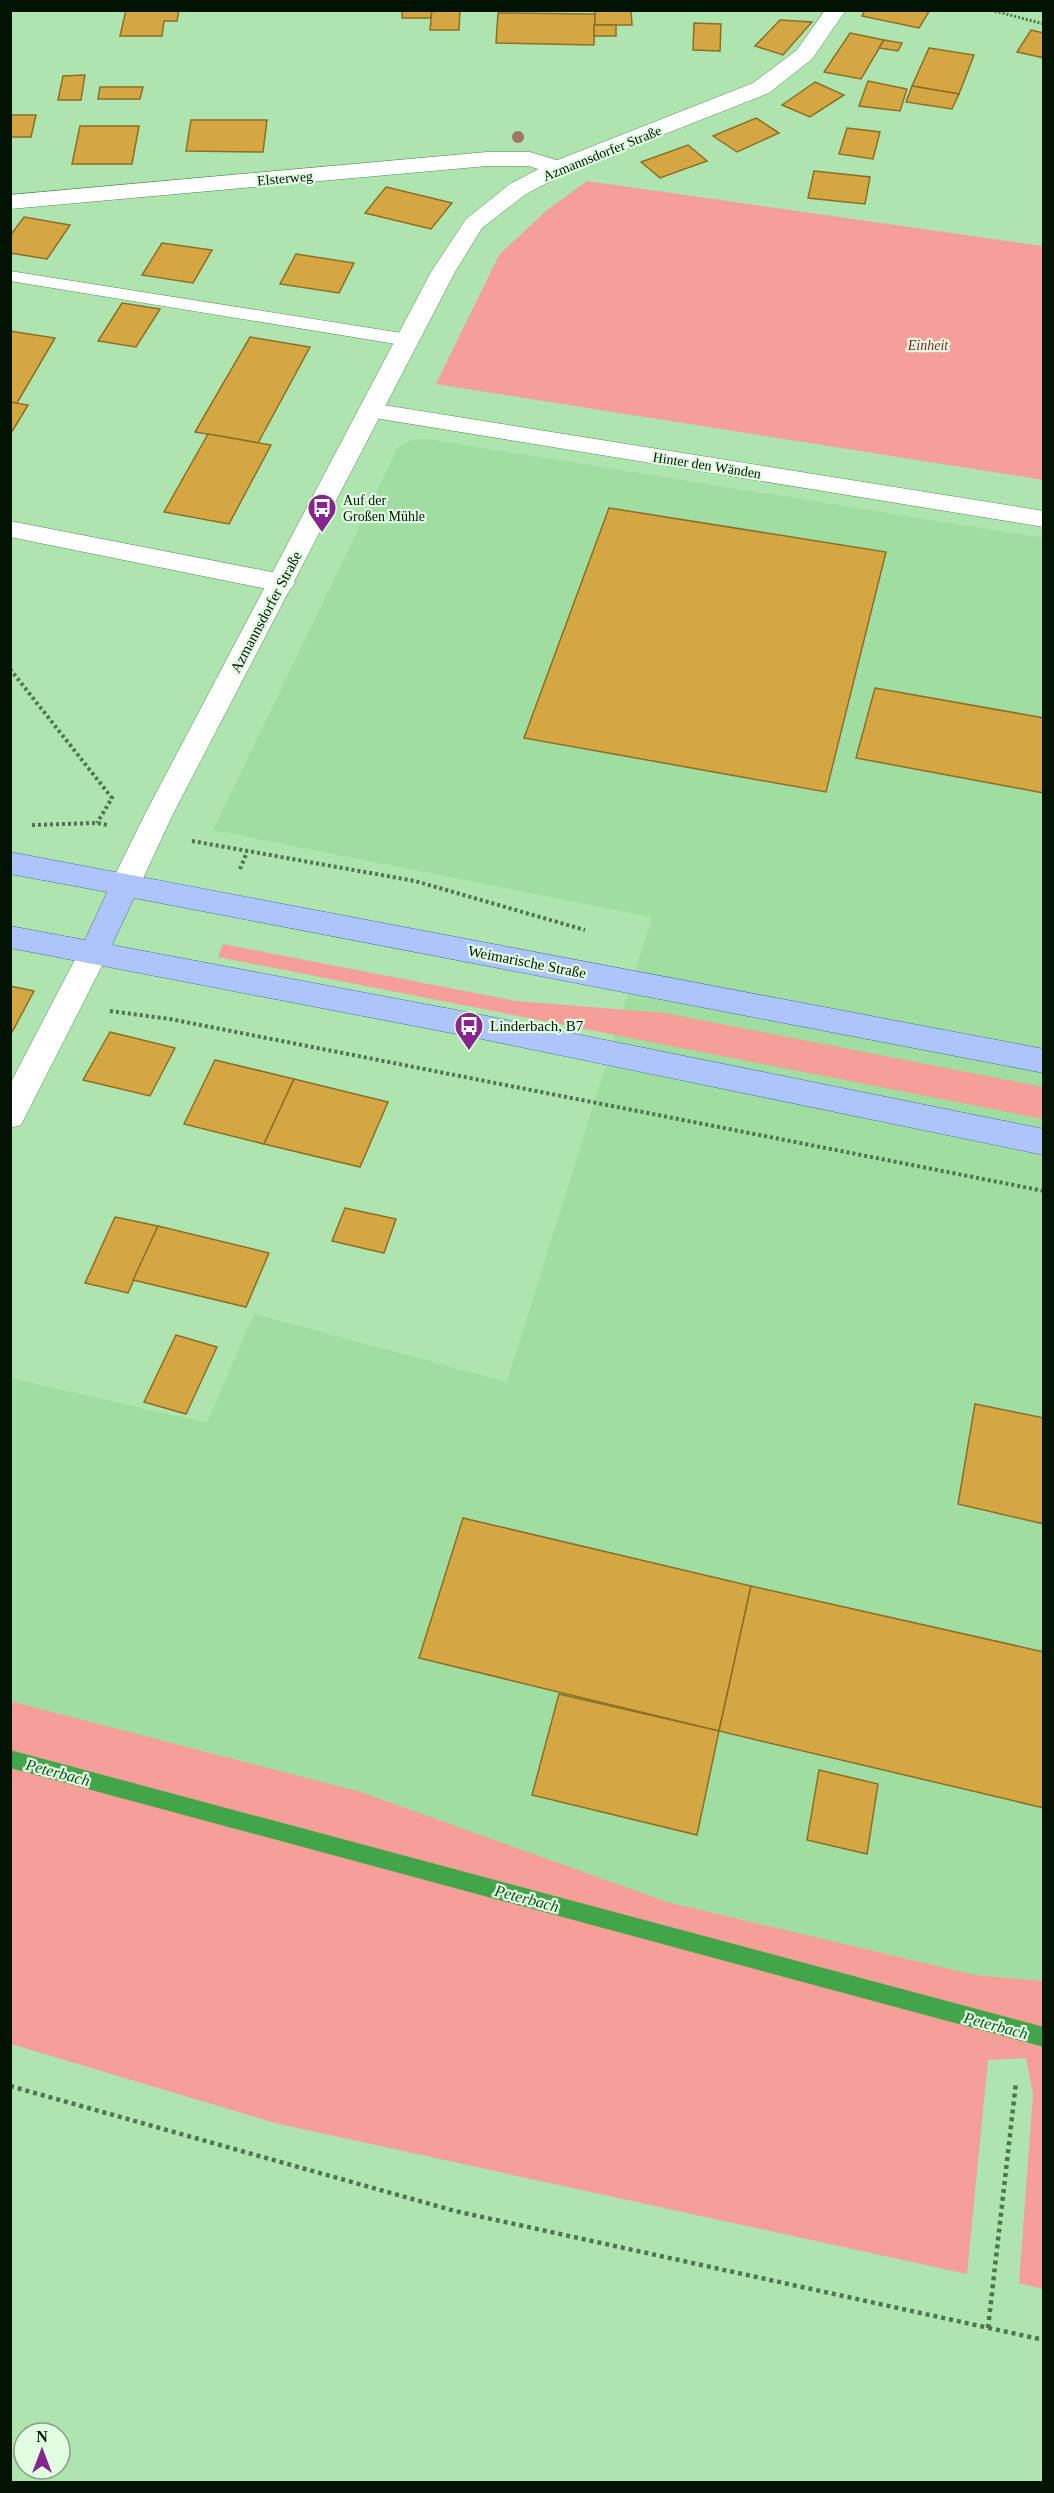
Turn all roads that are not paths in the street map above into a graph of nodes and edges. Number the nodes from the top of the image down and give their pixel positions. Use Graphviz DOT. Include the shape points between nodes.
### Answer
graph roads {
  1 [pos="836,10"];
  2 [pos="558,168"];
  3 [pos="10,202"];
  4 [pos="10,276"];
  5 [pos="408,340"];
  6 [pos="371,411"];
  7 [pos="1044,519"];
  8 [pos="10,529"];
  9 [pos="282,584"];
  10 [pos="10,862"];
  11 [pos="125,885"];
  12 [pos="10,937"];
  13 [pos="93,954"];
  14 [pos="1044,1062"];
  15 [pos="10,1116"];
  16 [pos="1044,1142"];
  1 -- 2 [label="street, Azmannsdorfer Straße" via="813,47 790,70 761,88"];
  2 -- 3 [label="street, Elsterweg" via="530,159 487,159"];
  2 -- 5 [label="street, Azmannsdorfer Straße" via="518,189 474,224 443,272"];
  4 -- 5 [label="lane"];
  5 -- 6 [label="street, Azmannsdorfer Straße"];
  6 -- 7 [label="street, Hinter den Wänden"];
  6 -- 9 [label="street, Azmannsdorfer Straße"];
  8 -- 9 [label="street"];
  9 -- 11 [label="street, Azmannsdorfer Straße"];
  10 -- 11 [label="main road, Weimarische Straße"];
  11 -- 13 [label="main road"];
  11 -- 14 [label="main road, Weimarische Straße"];
  12 -- 13 [label="main road"];
  13 -- 15 [label="street"];
  13 -- 16 [label="main road" via="472,1025"];
}
